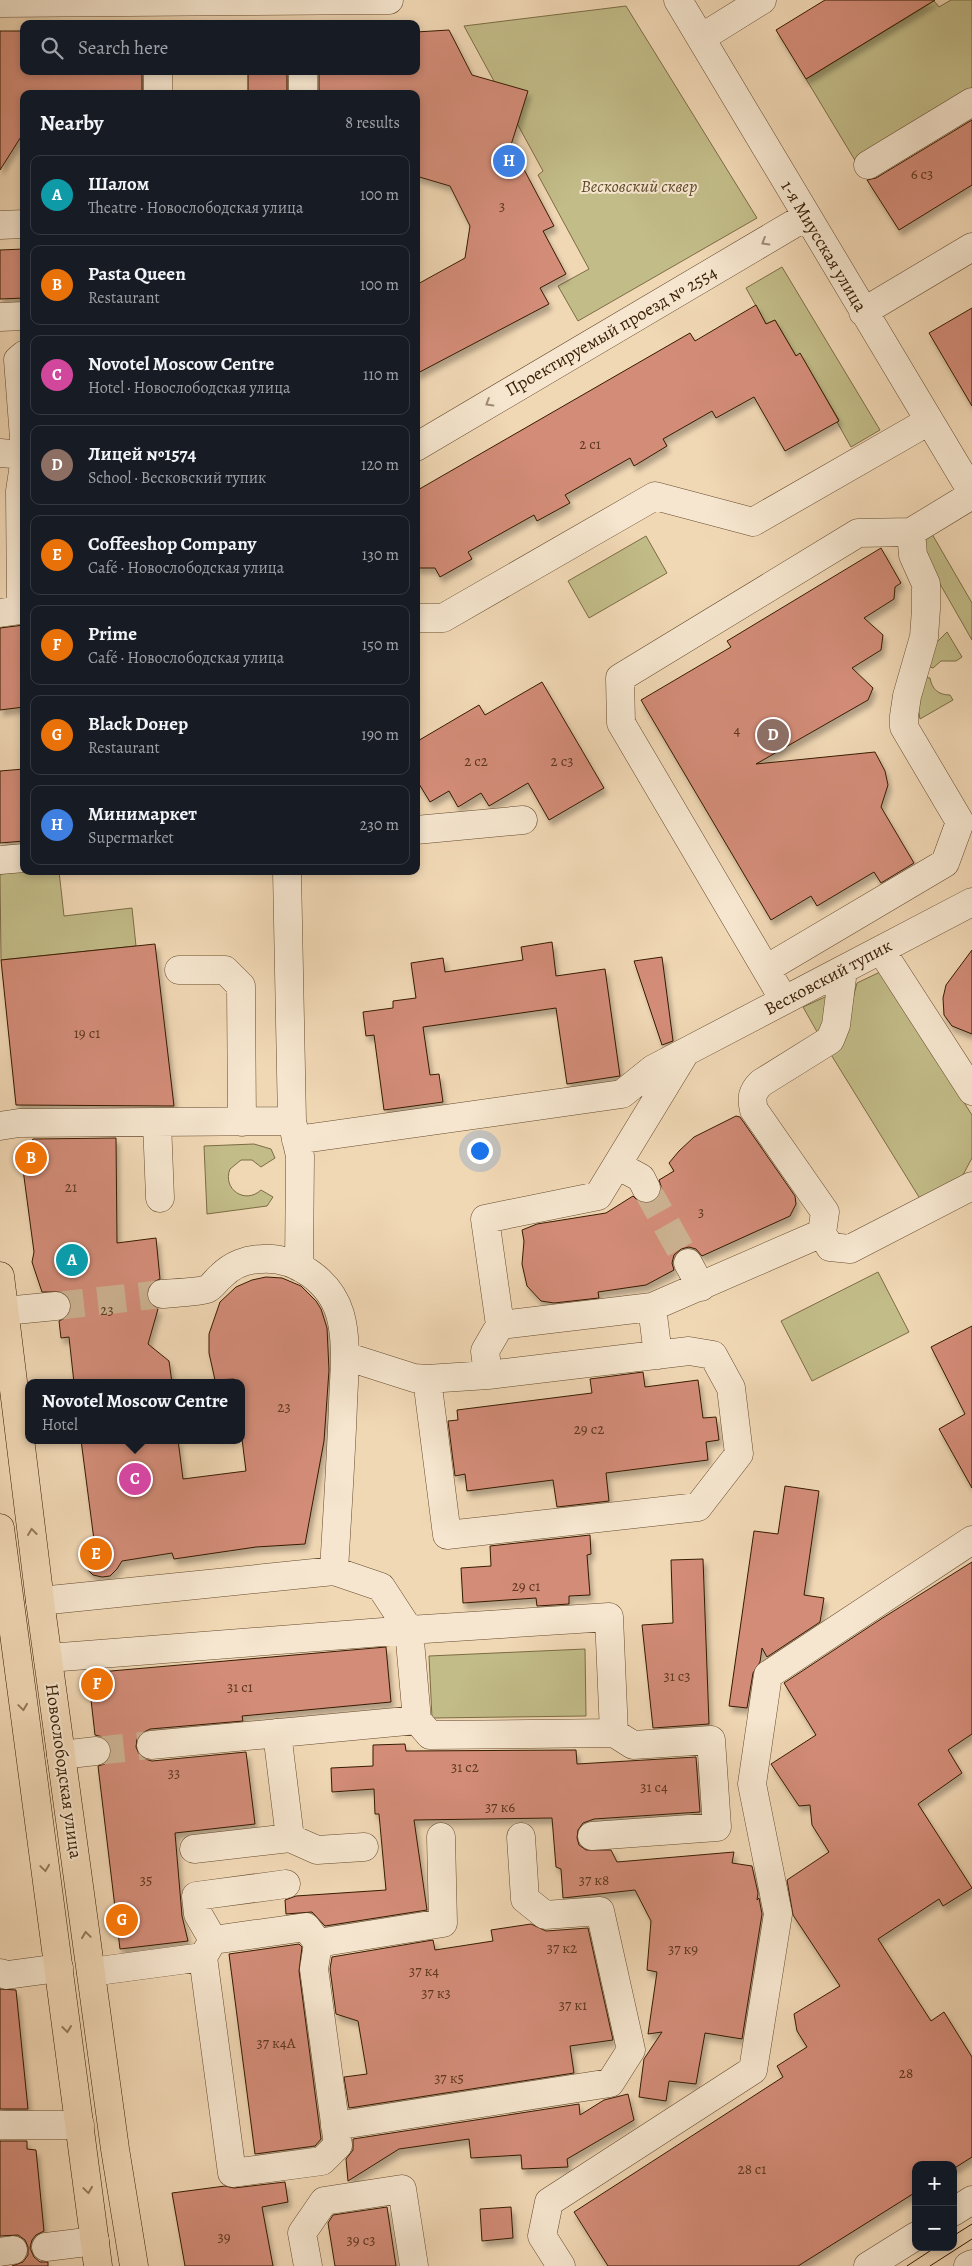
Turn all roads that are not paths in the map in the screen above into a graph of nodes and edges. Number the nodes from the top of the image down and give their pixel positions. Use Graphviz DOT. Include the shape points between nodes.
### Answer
graph roads {
  1 [pos="388,0"];
  2 [pos="678,0"];
  3 [pos="762,0"];
  4 [pos="223,1"];
  5 [pos="0,3"];
  6 [pos="158,13"];
  7 [pos="302,13"];
  8 [pos="701,38"];
  9 [pos="158,75"];
  10 [pos="303,75"];
  11 [pos="158,90"];
  12 [pos="303,90"];
  13 [pos="972,102"];
  14 [pos="868,165"];
  15 [pos="807,216"];
  16 [pos="20,224"];
  17 [pos="0,225"];
  18 [pos="972,247"];
  19 [pos="863,312"];
  20 [pos="20,316"];
  21 [pos="0,317"];
  22 [pos="20,358"];
  23 [pos="20,386"];
  24 [pos="929,420"];
  25 [pos="420,445"];
  26 [pos="0,453"];
  27 [pos="20,455"];
  28 [pos="972,493"];
  29 [pos="910,532"];
  30 [pos="20,610"];
  31 [pos="0,613"];
  32 [pos="420,618"];
  33 [pos="523,820"];
  34 [pos="420,830"];
  35 [pos="20,858"];
  36 [pos="0,860"];
  37 [pos="287,875"];
  38 [pos="972,902"];
  39 [pos="881,950"];
  40 [pos="766,969"];
  41 [pos="179,970"];
  42 [pos="843,970"];
  43 [pos="784,1000"];
  44 [pos="685,1053"];
  45 [pos="972,1091"];
  46 [pos="157,1122"];
  47 [pos="242,1122"];
  48 [pos="0,1126"];
  49 [pos="294,1131"];
  50 [pos="617,1165"];
  51 [pos="972,1186"];
  52 [pos="646,1188"];
  53 [pos="160,1198"];
  54 [pos="822,1233"];
  55 [pos="688,1263"];
  56 [pos="299,1267"];
  57 [pos="0,1276"];
  58 [pos="702,1287"];
  59 [pos="162,1294"];
  60 [pos="56,1306"];
  61 [pos="652,1307"];
  62 [pos="5,1311"];
  63 [pos="500,1325"];
  64 [pos="658,1354"];
  65 [pos="345,1356"];
  66 [pos="488,1375"];
  67 [pos="427,1379"];
  68 [pos="0,1528"];
  69 [pos="972,1540"];
  70 [pos="334,1571"];
  71 [pos="40,1601"];
  72 [pos="410,1630"];
  73 [pos="48,1658"];
  74 [pos="8,1659"];
  75 [pos="417,1720"];
  76 [pos="277,1733"];
  77 [pos="614,1733"];
  78 [pos="151,1745"];
  79 [pos="96,1751"];
  80 [pos="62,1755"];
  81 [pos="592,1836"];
  82 [pos="441,1837"];
  83 [pos="521,1837"];
  84 [pos="290,1838"];
  85 [pos="364,1847"];
  86 [pos="194,1849"];
  87 [pos="286,1884"];
  88 [pos="318,1943"];
  89 [pos="208,1948"];
  90 [pos="59,1968"];
  91 [pos="92,1972"];
  92 [pos="0,1973"];
  93 [pos="0,2125"];
  94 [pos="80,2125"];
  95 [pos="335,2126"];
  96 [pos="972,2200"];
  97 [pos="957,2209"];
  98 [pos="912,2238"];
  99 [pos="46,2247"];
  100 [pos="96,2253"];
  101 [pos="972,2264"];
  102 [pos="134,2266"];
  103 [pos="308,2266"];
  104 [pos="414,2266"];
  105 [pos="561,2266"];
  106 [pos="868,2266"];
  107 [pos="968,2266"];
  1 -- 7 [label="street"];
  2 -- 8 [label="street, 1-я Миусская улица"];
  3 -- 8 [label="street"];
  4 -- 6 [label="street"];
  4 -- 7 [label="street"];
  5 -- 6 [label="street"];
  8 -- 15 [label="street, 1-я Миусская улица"];
  9 -- 11 [label="street"];
  10 -- 12 [label="street"];
  13 -- 14 [label="street"];
  15 -- 19 [label="street, 1-я Миусская улица"];
  15 -- 25 [label="street, Проектируемый проезд № 2554, one-way"];
  16 -- 17 [label="street"];
  18 -- 19 [label="street"];
  19 -- 24 [label="street, 1-я Миусская улица"];
  20 -- 21 [label="street"];
  22 -- 23 [label="street"];
  24 -- 28 [label="street, 1-я Миусская улица"];
  24 -- 32 [label="street" via="753,522 655,496 443,618"];
  26 -- 27 [label="street"];
  28 -- 29 [label="street"];
  29 -- 40 [label="street" via="914,555 926,584 926,609 924,637 907,696 904,727 960,822 945,864"];
  29 -- 40 [label="street" via="858,533 620,678 621,723"];
  30 -- 31 [label="street"];
  33 -- 34 [label="street"];
  35 -- 36 [label="street"];
  37 -- 49 [label="street"];
  38 -- 39 [label="street, Весковский тупик"];
  39 -- 42 [label="street, Весковский тупик"];
  39 -- 45 [label="street"];
  40 -- 43 [label="street"];
  41 -- 47 [label="street" via="225,970 241,986"];
  42 -- 43 [label="street, Весковский тупик"];
  42 -- 54 [label="street" via="836,1025 830,1040 760,1083 751,1098 754,1110 825,1212"];
  43 -- 44 [label="street, Весковский тупик"];
  44 -- 49 [label="street, Весковский тупик" via="653,1069 622,1094"];
  44 -- 50 [label="street"];
  46 -- 47 [label="street, Весковский тупик"];
  46 -- 48 [label="street, Весковский тупик" via="19,1123"];
  46 -- 53 [label="street"];
  47 -- 49 [label="street, Весковский тупик"];
  49 -- 56 [label="street" via="300,1156"];
  50 -- 52 [label="street" via="641,1178"];
  50 -- 63 [label="street" via="598,1196 485,1219"];
  51 -- 54 [label="street" via="850,1249 830,1247"];
  54 -- 58 [label="street"];
  55 -- 58 [label="street"];
  56 -- 59 [label="street" via="282,1260 263,1258 243,1262 226,1271 207,1289"];
  56 -- 65 [label="street" via="325,1286 334,1300 340,1314"];
  57 -- 62 [label="main road, Новослободская улица"];
  58 -- 61 [label="street"];
  60 -- 62 [label="street"];
  61 -- 63 [label="street"];
  61 -- 64 [label="street"];
  71 -- 62 [label="main road, Новослободская улица, one-way"];
  63 -- 66 [label="street" via="485,1351"];
  64 -- 66 [label="street"];
  64 -- 67 [label="street" via="689,1351 713,1355 730,1388 738,1454 698,1507 447,1535"];
  65 -- 67 [label="street" via="414,1378"];
  65 -- 70 [label="street"];
  66 -- 67 [label="street"];
  68 -- 74 [label="main road, Новослободская улица"];
  69 -- 105 [label="street" via="768,1675 752,1784 778,1914 753,2070 549,2202 542,2236"];
  70 -- 71 [label="street"];
  70 -- 72 [label="street" via="381,1587"];
  71 -- 73 [label="main road, Новослободская улица"];
  72 -- 73 [label="street"];
  72 -- 75 [label="street"];
  72 -- 77 [label="street" via="609,1617"];
  73 -- 80 [label="main road, Новослободская улица"];
  74 -- 90 [label="main road, Новослободская улица, one-way"];
  75 -- 76 [label="street"];
  75 -- 77 [label="street" via="430,1734"];
  76 -- 78 [label="street"];
  76 -- 84 [label="street"];
  77 -- 81 [label="street" via="633,1745 712,1740 717,1827"];
  79 -- 80 [label="street"];
  91 -- 80 [label="main road, Новослободская улица, one-way"];
  82 -- 88 [label="street" via="443,1923"];
  83 -- 95 [label="street" via="525,1899 545,1915 600,1911 631,2050 610,2083"];
  84 -- 85 [label="street" via="317,1850"];
  84 -- 86 [label="street"];
  87 -- 89 [label="street" via="196,1896"];
  88 -- 89 [label="street" via="306,1927"];
  88 -- 95 [label="street" via="314,1969"];
  89 -- 91 [label="street"];
  89 -- 95 [label="street" via="232,2173 322,2161 338,2145"];
  90 -- 92 [label="street" via="7,1975"];
  90 -- 94 [label="main road, Новослободская улица, one-way"];
  91 -- 102 [label="main road, Новослободская улица"];
  93 -- 94 [label="street"];
  94 -- 100 [label="main road, Новослободская улица, one-way"];
  96 -- 97 [label="street"];
  98 -- 106 [label="street"];
  99 -- 100 [label="street"];
  101 -- 107 [label="street"];
  103 -- 104 [label="street" via="302,2233 324,2201 402,2189"];
}
